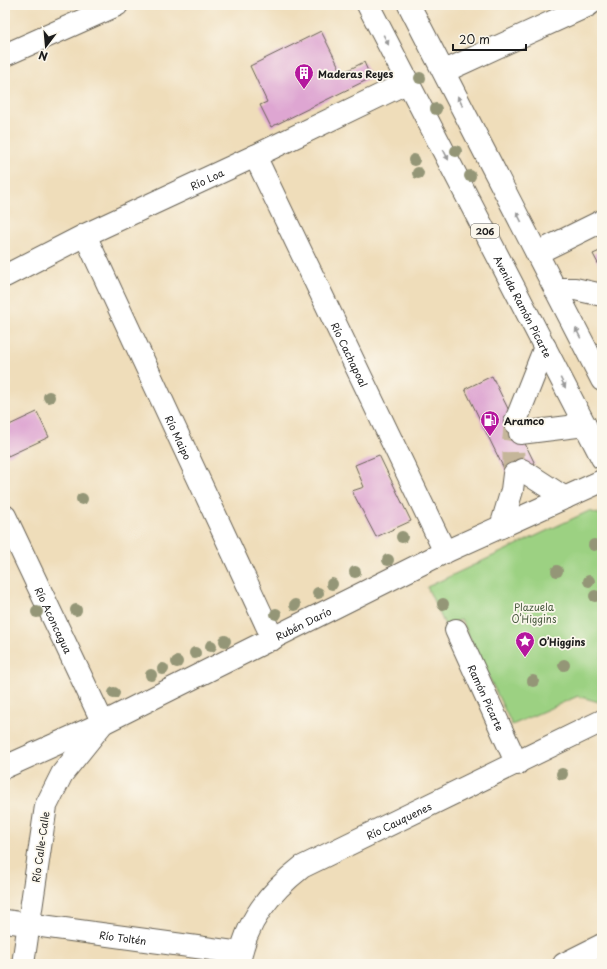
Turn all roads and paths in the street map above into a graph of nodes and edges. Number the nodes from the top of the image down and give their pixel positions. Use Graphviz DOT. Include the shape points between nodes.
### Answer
graph roads {
  1 [pos="117,5"];
  2 [pos="368,5"];
  3 [pos="409,5"];
  4 [pos="589,5"];
  5 [pos="5,55"];
  6 [pos="445,71"];
  7 [pos="408,82"];
  8 [pos="256,156"];
  9 [pos="602,221"];
  10 [pos="85,235"];
  11 [pos="537,253"];
  12 [pos="5,276"];
  13 [pos="555,289"];
  14 [pos="602,295"];
  15 [pos="545,347"];
  16 [pos="602,380"];
  17 [pos="585,425"];
  18 [pos="602,458"];
  19 [pos="602,481"];
  20 [pos="565,498"];
  21 [pos="5,516"];
  22 [pos="501,527"];
  23 [pos="445,552"];
  24 [pos="456,630"];
  25 [pos="273,639"];
  26 [pos="602,721"];
  27 [pos="103,723"];
  28 [pos="517,764"];
  29 [pos="5,767"];
  30 [pos="5,921"];
  31 [pos="29,924"];
  32 [pos="602,945"];
  33 [pos="240,958"];
  34 [pos="23,964"];
  35 [pos="564,964"];
  1 -- 5 [label="main road"];
  2 -- 7 [label="main road, Avenida Ramón Picarte / 206, one-way"];
  3 -- 6 [label="main road"];
  4 -- 6 [label="main road"];
  11 -- 6 [label="main road, one-way"];
  7 -- 8 [label="main road, Río Loa"];
  7 -- 15 [label="main road, Avenida Ramón Picarte / 206, one-way"];
  8 -- 10 [label="main road, Río Loa"];
  8 -- 23 [label="main road, Río Cachapoal"];
  9 -- 11 [label="main road"];
  10 -- 12 [label="main road, Río Loa"];
  10 -- 25 [label="main road, Río Maipo"];
  11 -- 13 [label="main road"];
  13 -- 14 [label="main road" via="575,289"];
  16 -- 13 [label="main road, one-way"];
  15 -- 17 [label="main road, Avenida Ramón Picarte / 206, one-way"];
  15 -- 17 [label="main road" via="518,428"];
  17 -- 18 [label="main road, Avenida Ramón Picarte / 206"];
  19 -- 20 [label="main road, Rubén Darío"];
  20 -- 22 [label="main road, Rubén Darío"];
  20 -- 22 [label="main road" via="518,472"];
  21 -- 27 [label="main road, Río Aconcagua"];
  22 -- 23 [label="main road, Rubén Darío"];
  23 -- 25 [label="main road, Rubén Darío"];
  24 -- 28 [label="main road, Ramón Picarte"];
  25 -- 27 [label="main road, Rubén Darío"];
  26 -- 28 [label="main road, Río Cauquenes"];
  27 -- 29 [label="main road, Rubén Darío"];
  27 -- 31 [label="main road, Río Calle-Calle" via="62,774 46,806"];
  28 -- 33 [label="main road, Río Cauquenes" via="302,867 285,880 259,910 250,926"];
  30 -- 31 [label="main road, Río Toltén"];
  31 -- 33 [label="main road, Río Toltén"];
  31 -- 34 [label="main road, Río Calle-Calle"];
  32 -- 35 [label="main road"];
}
